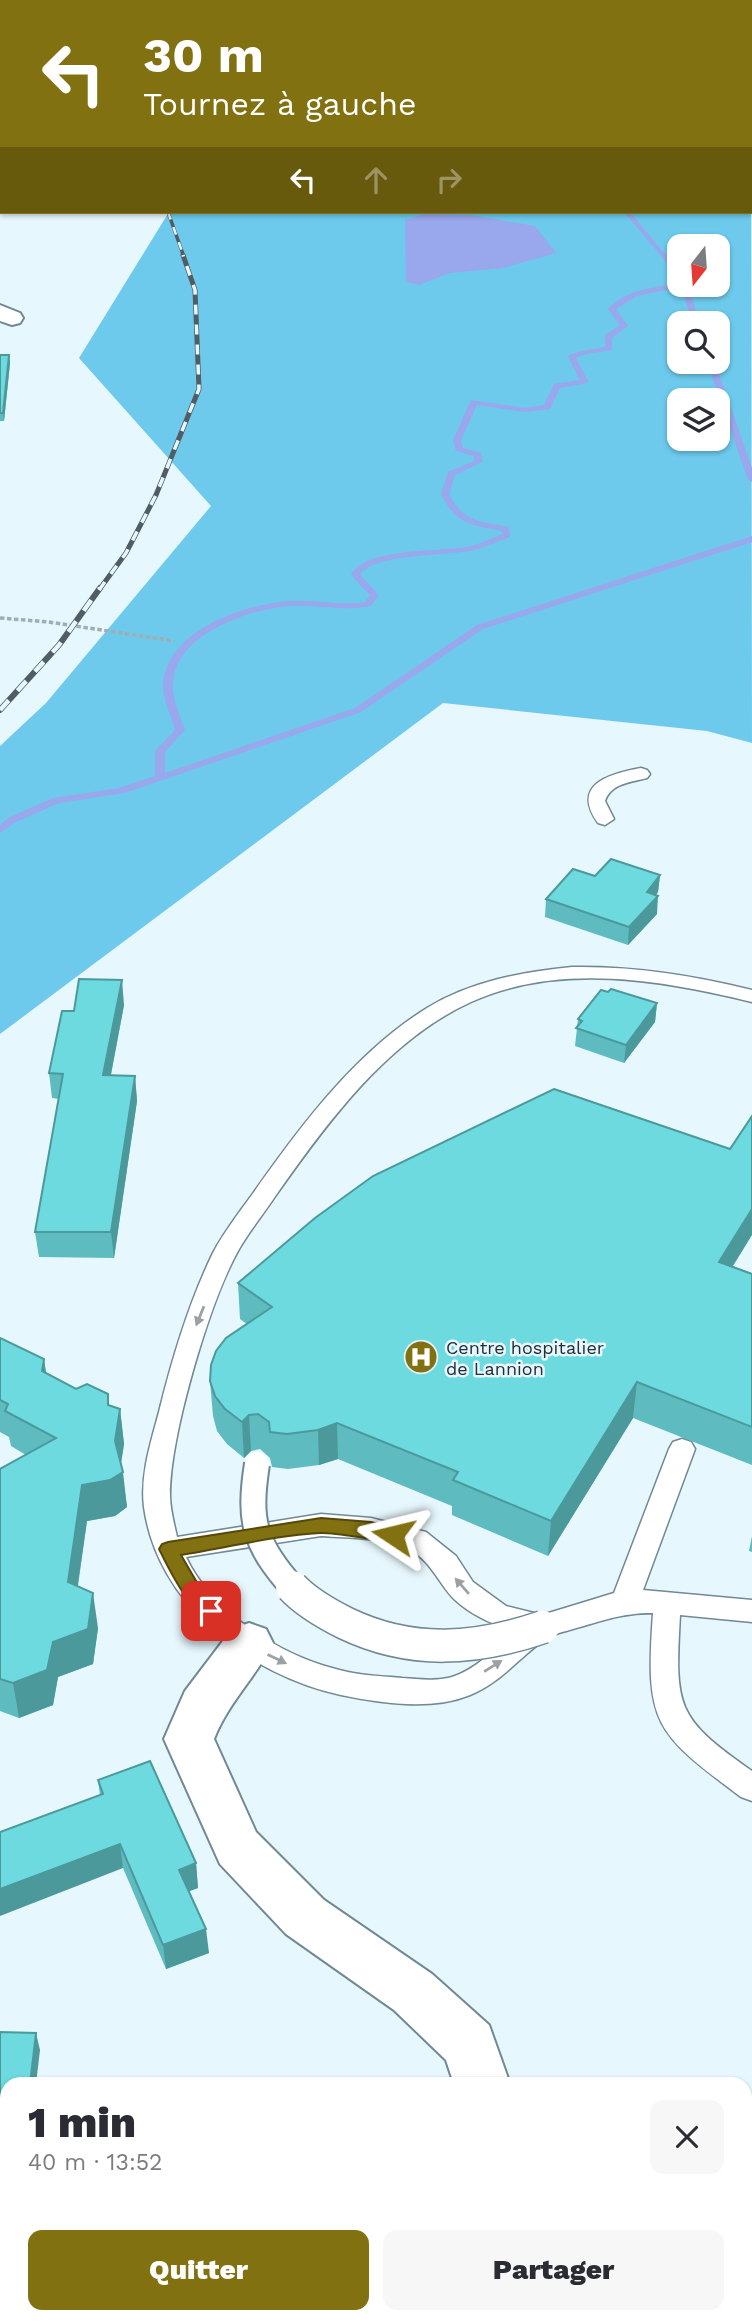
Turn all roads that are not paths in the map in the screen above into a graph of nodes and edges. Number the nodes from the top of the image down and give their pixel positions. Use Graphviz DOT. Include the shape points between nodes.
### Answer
graph roads {
  1 [pos="641,774"];
  2 [pos="605,820"];
  3 [pos="752,996"];
  4 [pos="682,1449"];
  5 [pos="257,1464"];
  6 [pos="168,1549"];
  7 [pos="667,1603"];
  8 [pos="624,1604"];
  9 [pos="752,1611"];
  10 [pos="543,1627"];
  11 [pos="249,1643"];
  12 [pos="752,1788"];
  13 [pos="480,2077"];
  1 -- 2 [label="lane" via="614,780 598,794 597,810"];
  3 -- 6 [label="lane, one-way" via="628,972 564,973 462,998 413,1028 374,1060 280,1171 225,1252 184,1355 159,1460 157,1505"];
  4 -- 8 [label="lane"];
  5 -- 10 [label="lane, bridge" via="252,1508 258,1537 293,1590 321,1612 390,1641 430,1647 508,1640"];
  10 -- 6 [label="lane, one-way" via="498,1615 463,1590 446,1564 416,1540 371,1530 321,1525"];
  6 -- 11 [label="lane" via="192,1592"];
  7 -- 8 [label="lane"];
  7 -- 9 [label="lane"];
  7 -- 12 [label="lane" via="665,1678 673,1717 696,1744"];
  8 -- 10 [label="lane"];
  11 -- 10 [label="lane, one-way" via="277,1660 333,1681 394,1690 456,1689"];
  11 -- 13 [label="street" via="202,1706 189,1739 238,1848 305,1917 413,1992 469,2044"];
}
